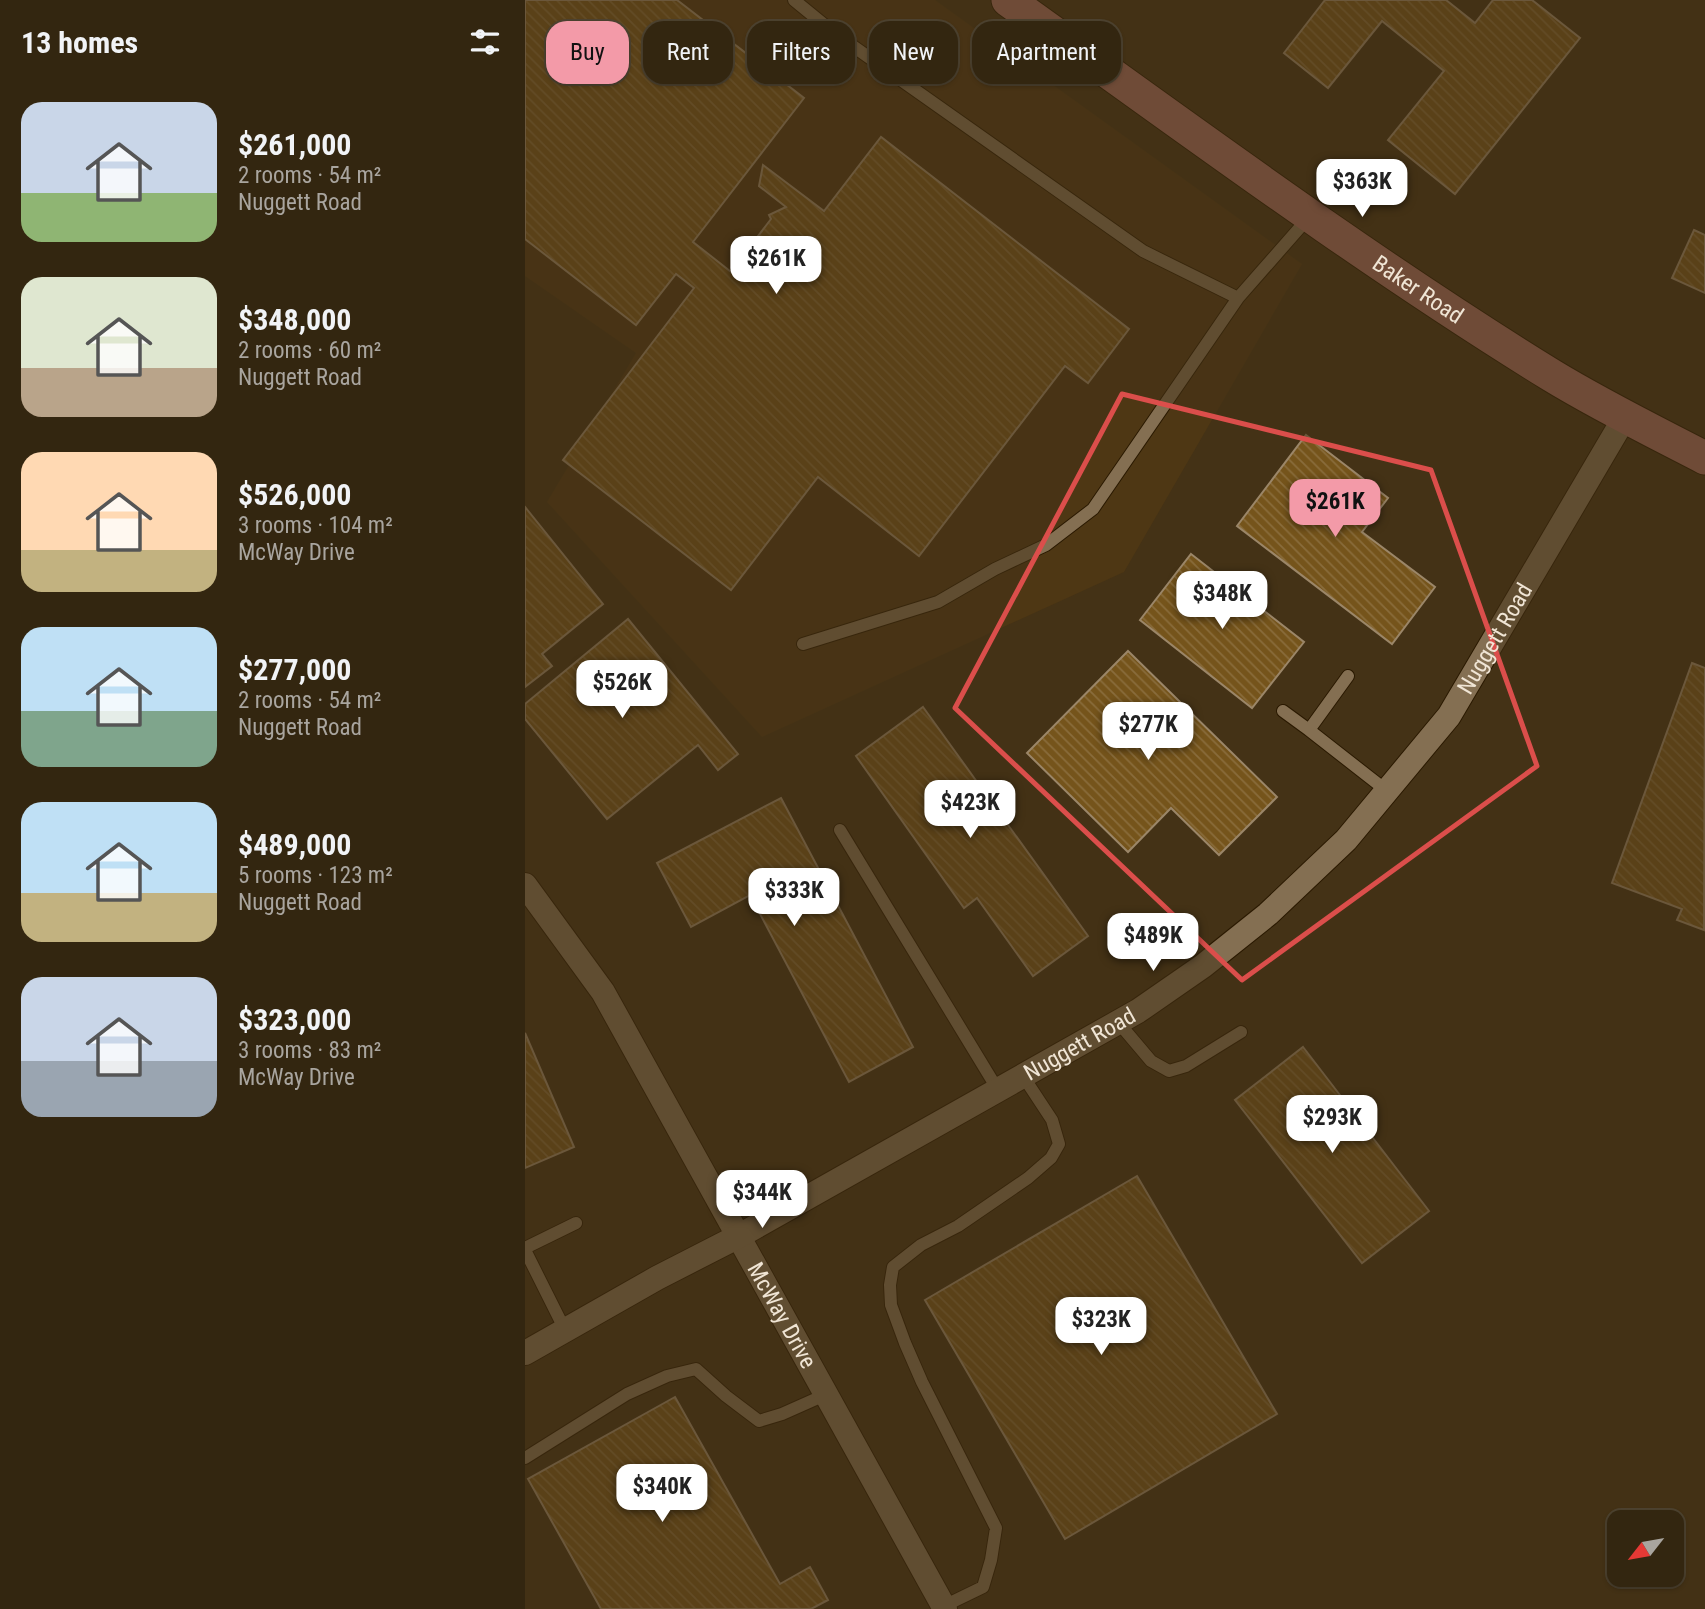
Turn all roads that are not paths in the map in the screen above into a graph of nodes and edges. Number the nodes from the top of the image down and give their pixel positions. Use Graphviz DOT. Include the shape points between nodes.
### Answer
graph roads {
  1 [pos="794,0"];
  2 [pos="1009,0"];
  3 [pos="1310,216"];
  4 [pos="1238,298"];
  5 [pos="1625,417"];
  6 [pos="1705,458"];
  7 [pos="803,645"];
  8 [pos="1348,677"];
  9 [pos="1283,711"];
  10 [pos="1309,730"];
  11 [pos="1387,791"];
  12 [pos="840,830"];
  13 [pos="525,885"];
  14 [pos="1118,1022"];
  15 [pos="1241,1031"];
  16 [pos="1023,1076"];
  17 [pos="998,1090"];
  18 [pos="576,1223"];
  19 [pos="739,1236"];
  20 [pos="525,1249"];
  21 [pos="565,1330"];
  22 [pos="525,1353"];
  23 [pos="827,1394"];
  24 [pos="525,1458"];
  25 [pos="945,1607"];
  1 -- 4 [label="lane" via="1143,251"];
  2 -- 3 [label="street, Baker Road"];
  3 -- 4 [label="lane"];
  3 -- 5 [label="street, Baker Road" via="1429,297"];
  4 -- 7 [label="lane" via="1093,509 1046,545 938,602"];
  5 -- 6 [label="street, Baker Road"];
  5 -- 11 [label="street, Nuggett Road" via="1449,716"];
  8 -- 10 [label="lane"];
  9 -- 10 [label="lane"];
  10 -- 11 [label="lane"];
  11 -- 14 [label="street, Nuggett Road" via="1346,840 1268,915 1203,966"];
  12 -- 17 [label="lane"];
  13 -- 19 [label="street, McWay Drive" via="603,992"];
  14 -- 15 [label="lane" via="1151,1061 1169,1071 1186,1066"];
  14 -- 16 [label="street, Nuggett Road"];
  16 -- 17 [label="street, Nuggett Road"];
  16 -- 25 [label="lane" via="1052,1121 1059,1144 1051,1158 996,1201 921,1245 894,1267 890,1284 891,1305 922,1382 996,1528 983,1587"];
  17 -- 19 [label="street, Nuggett Road"];
  18 -- 20 [label="lane"];
  19 -- 21 [label="street, Nuggett Road"];
  19 -- 23 [label="street, McWay Drive"];
  20 -- 21 [label="lane"];
  21 -- 22 [label="street, Nuggett Road"];
  23 -- 24 [label="lane" via="759,1421 696,1369 627,1394"];
  23 -- 25 [label="street, McWay Drive"];
}
